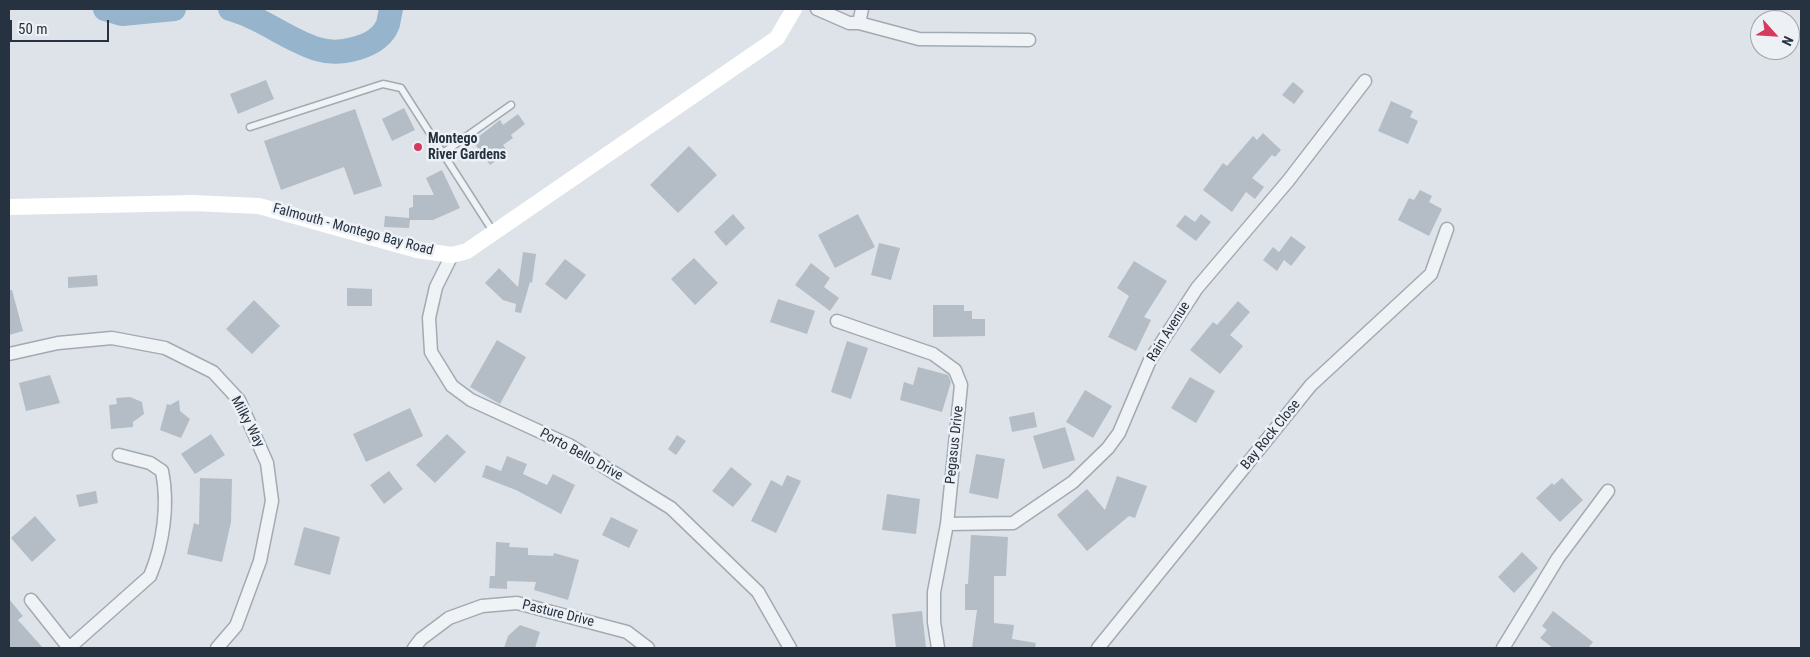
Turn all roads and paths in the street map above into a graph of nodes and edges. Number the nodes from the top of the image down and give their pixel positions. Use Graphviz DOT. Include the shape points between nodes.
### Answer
graph roads {
  1 [pos="794,9"];
  2 [pos="817,9"];
  3 [pos="862,9"];
  4 [pos="859,23"];
  5 [pos="1029,40"];
  6 [pos="1365,80"];
  7 [pos="511,105"];
  8 [pos="250,127"];
  9 [pos="443,153"];
  10 [pos="9,206"];
  11 [pos="1447,230"];
  12 [pos="494,234"];
  13 [pos="452,254"];
  14 [pos="837,321"];
  15 [pos="9,354"];
  16 [pos="119,455"];
  17 [pos="1608,491"];
  18 [pos="948,524"];
  19 [pos="31,600"];
  20 [pos="69,648"];
  21 [pos="217,648"];
  22 [pos="414,648"];
  23 [pos="648,648"];
  24 [pos="790,648"];
  25 [pos="938,648"];
  26 [pos="1098,648"];
  27 [pos="1502,648"];
  1 -- 12 [label="main road, Falmouth - Montego Bay Road" via="777,38"];
  2 -- 4 [label="street" via="849,23"];
  3 -- 4 [label="street"];
  4 -- 5 [label="street" via="919,38"];
  6 -- 18 [label="street, Rain Avenue" via="1288,181 1197,288 1150,360 1119,432 1108,448 1073,482 1013,523"];
  7 -- 9 [label="lane"];
  8 -- 9 [label="lane" via="383,84 392,85 401,88"];
  9 -- 12 [label="lane"];
  10 -- 13 [label="main road, Falmouth - Montego Bay Road" via="193,203 259,206 417,250"];
  11 -- 26 [label="street, Bay Rock Close" via="1431,274 1311,386"];
  12 -- 13 [label="main road, Falmouth - Montego Bay Road" via="466,251"];
  13 -- 24 [label="street, Porto Bello Drive" via="436,286 429,318 431,352 452,386 471,400 569,446 671,508 758,592"];
  14 -- 18 [label="street, Pegasus Drive" via="933,354 955,370 961,385"];
  15 -- 21 [label="street, Milky Way" via="58,343 112,338 165,348 213,372 239,400 267,463 272,501 260,561 236,626"];
  16 -- 20 [label="street" via="150,463 162,471 163,516 156,563 150,576"];
  17 -- 27 [label="street" via="1558,558"];
  18 -- 25 [label="street, Pegasus Drive" via="934,592"];
  19 -- 20 [label="street"];
  22 -- 23 [label="street, Pasture Drive" via="449,618 482,606 517,603 627,632"];
}
